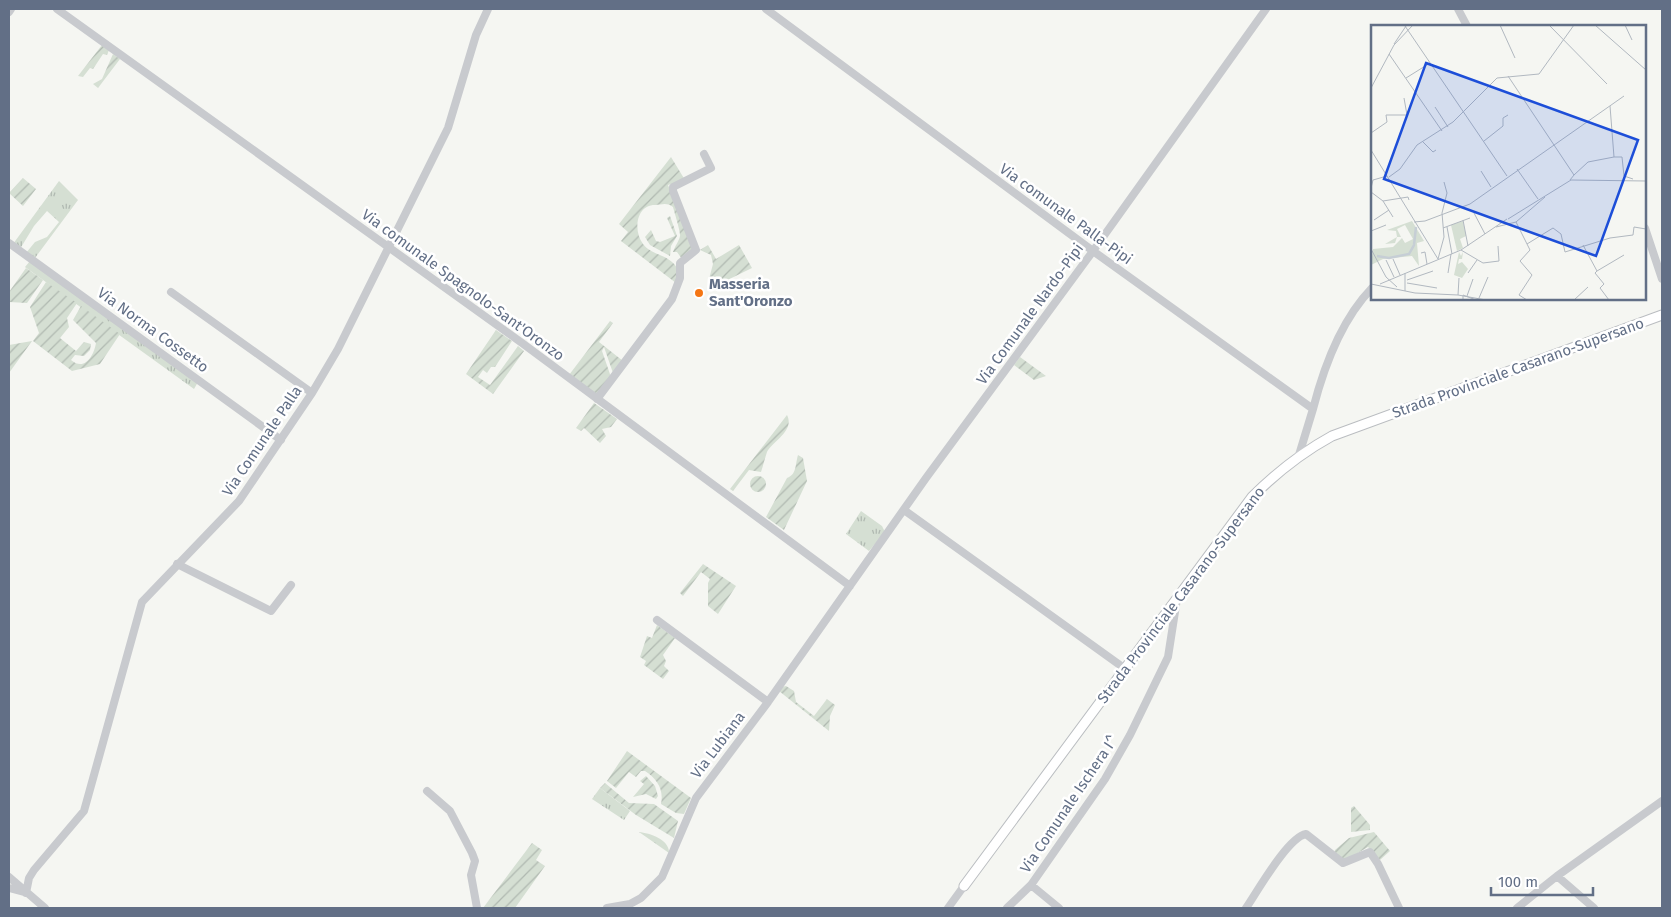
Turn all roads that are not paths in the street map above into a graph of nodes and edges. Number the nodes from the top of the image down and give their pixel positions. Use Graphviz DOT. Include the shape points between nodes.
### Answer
graph roads {
  1 [pos="11,9"];
  2 [pos="57,9"];
  3 [pos="488,9"];
  4 [pos="766,9"];
  5 [pos="1266,9"];
  6 [pos="1458,9"];
  7 [pos="9,12"];
  8 [pos="1466,25"];
  9 [pos="704,154"];
  10 [pos="1646,231"];
  11 [pos="9,243"];
  12 [pos="386,248"];
  13 [pos="1093,251"];
  14 [pos="1662,279"];
  15 [pos="1371,289"];
  16 [pos="171,292"];
  17 [pos="1662,315"];
  18 [pos="312,393"];
  19 [pos="597,399"];
  20 [pos="1313,409"];
  21 [pos="281,440"];
  22 [pos="1299,455"];
  23 [pos="904,510"];
  24 [pos="178,564"];
  25 [pos="291,585"];
  26 [pos="850,586"];
  27 [pos="1177,597"];
  28 [pos="658,620"];
  29 [pos="1124,668"];
  30 [pos="768,702"];
  31 [pos="427,791"];
  32 [pos="1662,801"];
  33 [pos="1557,876"];
  34 [pos="9,877"];
  35 [pos="964,886"];
  36 [pos="1031,886"];
  37 [pos="9,888"];
  38 [pos="26,892"];
  39 [pos="45,908"];
  40 [pos="477,908"];
  41 [pos="607,908"];
  42 [pos="948,908"];
  43 [pos="1007,908"];
  44 [pos="1059,908"];
  45 [pos="1246,908"];
  46 [pos="1399,908"];
  47 [pos="1517,908"];
  48 [pos="1594,908"];
  1 -- 7 [label="street"];
  2 -- 12 [label="street, Via comunale Spagnolo-Sant'Oronzo"];
  3 -- 12 [label="street, Via Comunale Palla" via="476,34 448,128"];
  4 -- 13 [label="street, Via comunale Palla-Pipi"];
  5 -- 13 [label="street, Via Comunale Nardo-Pipi"];
  6 -- 8 [label="street"];
  9 -- 19 [label="street" via="711,168 673,187 696,250 680,263 680,278 672,299"];
  10 -- 14 [label="street"];
  11 -- 21 [label="street, Via Norma Cossetto"];
  12 -- 18 [label="street, Via Comunale Palla" via="338,349"];
  12 -- 19 [label="street, Via comunale Spagnolo-Sant'Oronzo"];
  13 -- 20 [label="street, Via comunale Palla-Pipi"];
  13 -- 23 [label="street, Via Comunale Nardo-Pipi"];
  15 -- 20 [label="street" via="1359,301 1340,335"];
  16 -- 18 [label="street"];
  17 -- 22 [label="main road, Strada Provinciale Casarano-Supersano" via="1332,436"];
  18 -- 21 [label="street, Via Comunale Palla"];
  19 -- 26 [label="street, Via comunale Spagnolo-Sant'Oronzo"];
  20 -- 22 [label="street"];
  21 -- 24 [label="street, Via Comunale Palla" via="240,501"];
  22 -- 27 [label="main road, Strada Provinciale Casarano-Supersano" via="1252,497"];
  23 -- 26 [label="street, Via Comunale Nardo-Pipi"];
  23 -- 29 [label="street"];
  24 -- 25 [label="street" via="271,611"];
  24 -- 38 [label="street, Via Comunale Palla" via="142,602 84,811 34,870"];
  26 -- 30 [label="street, Via Lubiana"];
  27 -- 29 [label="main road, Strada Provinciale Casarano-Supersano"];
  27 -- 36 [label="street, Via Comunale Ischera I^" via="1168,657 1130,735 1105,780"];
  28 -- 30 [label="street"];
  29 -- 35 [label="main road, Strada Provinciale Casarano-Supersano"];
  30 -- 41 [label="street, Via Lubiana" via="696,798 662,877 630,904"];
  31 -- 40 [label="street" via="450,811 472,853 475,861 471,875"];
  32 -- 33 [label="street"];
  33 -- 47 [label="street"];
  33 -- 48 [label="street"];
  34 -- 38 [label="street"];
  35 -- 42 [label="street"];
  36 -- 43 [label="street, Via Comunale Ischera I^"];
  36 -- 44 [label="street"];
  37 -- 38 [label="street"];
  38 -- 39 [label="street"];
  45 -- 46 [label="street" via="1286,851 1306,834 1343,863 1370,852"];
}
